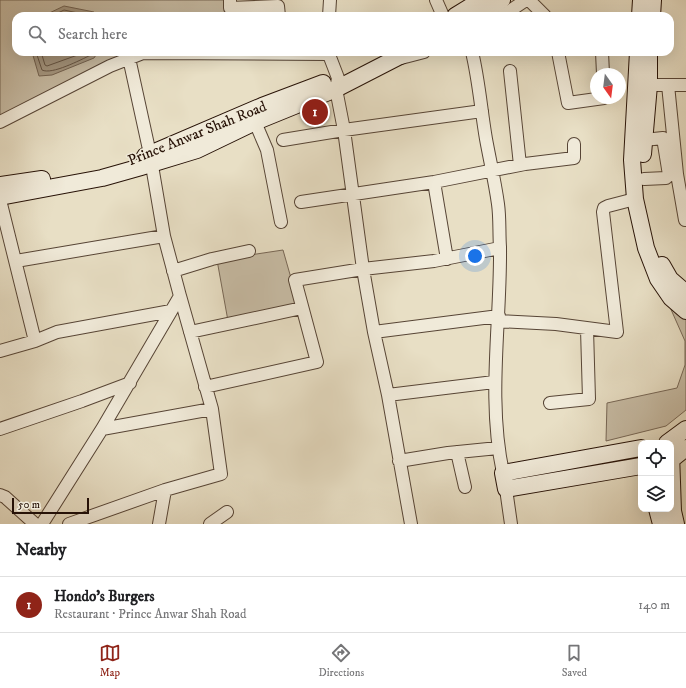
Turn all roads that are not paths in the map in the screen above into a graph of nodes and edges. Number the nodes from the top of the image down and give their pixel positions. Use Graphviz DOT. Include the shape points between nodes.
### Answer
graph roads {
  1 [pos="230,0"];
  2 [pos="330,0"];
  3 [pos="436,0"];
  4 [pos="502,0"];
  5 [pos="528,0"];
  6 [pos="641,0"];
  7 [pos="653,0"];
  8 [pos="478,5"];
  9 [pos="279,12"];
  10 [pos="329,12"];
  11 [pos="441,12"];
  12 [pos="463,12"];
  13 [pos="508,12"];
  14 [pos="542,12"];
  15 [pos="640,12"];
  16 [pos="652,12"];
  17 [pos="135,56"];
  18 [pos="329,56"];
  19 [pos="389,56"];
  20 [pos="473,56"];
  21 [pos="559,56"];
  22 [pos="602,56"];
  23 [pos="638,56"];
  24 [pos="648,56"];
  25 [pos="129,58"];
  26 [pos="603,68"];
  27 [pos="510,71"];
  28 [pos="337,84"];
  29 [pos="642,85"];
  30 [pos="668,85"];
  31 [pos="686,85"];
  32 [pos="590,100"];
  33 [pos="482,111"];
  34 [pos="0,122"];
  35 [pos="255,122"];
  36 [pos="344,130"];
  37 [pos="283,140"];
  38 [pos="644,140"];
  39 [pos="574,144"];
  40 [pos="151,159"];
  41 [pos="520,165"];
  42 [pos="492,171"];
  43 [pos="644,179"];
  44 [pos="434,182"];
  45 [pos="0,185"];
  46 [pos="353,194"];
  47 [pos="0,197"];
  48 [pos="635,199"];
  49 [pos="0,200"];
  50 [pos="302,202"];
  51 [pos="684,220"];
  52 [pos="281,222"];
  53 [pos="164,236"];
  54 [pos="500,248"];
  55 [pos="249,251"];
  56 [pos="447,259"];
  57 [pos="16,261"];
  58 [pos="363,269"];
  59 [pos="173,271"];
  60 [pos="686,293"];
  61 [pos="180,296"];
  62 [pos="302,308"];
  63 [pos="171,311"];
  64 [pos="686,311"];
  65 [pos="498,318"];
  66 [pos="587,329"];
  67 [pos="190,332"];
  68 [pos="374,332"];
  69 [pos="35,341"];
  70 [pos="0,351"];
  71 [pos="494,382"];
  72 [pos="130,383"];
  73 [pos="206,387"];
  74 [pos="388,395"];
  75 [pos="550,403"];
  76 [pos="212,409"];
  77 [pos="0,429"];
  78 [pos="102,429"];
  79 [pos="686,429"];
  80 [pos="673,440"];
  81 [pos="498,448"];
  82 [pos="686,448"];
  83 [pos="638,449"];
  84 [pos="457,452"];
  85 [pos="674,455"];
  86 [pos="399,461"];
  87 [pos="638,467"];
  88 [pos="502,473"];
  89 [pos="672,476"];
  90 [pos="465,487"];
  91 [pos="506,489"];
  92 [pos="165,490"];
  93 [pos="0,495"];
  94 [pos="227,512"];
  95 [pos="658,512"];
  96 [pos="34,524"];
  97 [pos="42,524"];
  98 [pos="69,524"];
  99 [pos="159,524"];
  100 [pos="210,524"];
  101 [pos="411,524"];
  102 [pos="511,524"];
  103 [pos="661,524"];
  104 [pos="676,524"];
  1 -- 9 [label="street" via="230,8 278,6"];
  2 -- 10 [label="street"];
  3 -- 11 [label="street"];
  4 -- 8 [label="main road"];
  5 -- 13 [label="street"];
  5 -- 14 [label="street"];
  6 -- 15 [label="main road"];
  7 -- 16 [label="main road"];
  8 -- 12 [label="main road"];
  17 -- 25 [label="street"];
  18 -- 28 [label="street"];
  19 -- 28 [label="main road, Prince Anwar Shah Road"];
  20 -- 33 [label="street"];
  21 -- 32 [label="street" via="568,103"];
  22 -- 26 [label="street"];
  23 -- 29 [label="main road"];
  24 -- 29 [label="main road"];
  25 -- 34 [label="street"];
  25 -- 40 [label="street"];
  27 -- 41 [label="street"];
  28 -- 35 [label="main road, Prince Anwar Shah Road"];
  28 -- 36 [label="street"];
  28 -- 40 [label="main road, Prince Anwar Shah Road" via="262,106"];
  29 -- 30 [label="street"];
  29 -- 38 [label="main road"];
  29 -- 48 [label="main road" via="632,160"];
  30 -- 31 [label="street"];
  30 -- 51 [label="street"];
  33 -- 36 [label="street"];
  33 -- 42 [label="street"];
  35 -- 40 [label="main road, Prince Anwar Shah Road" via="197,150"];
  35 -- 52 [label="street" via="267,150"];
  36 -- 37 [label="street"];
  36 -- 46 [label="street"];
  38 -- 43 [label="main road"];
  38 -- 43 [label="street" via="663,138 669,175 666,178"];
  39 -- 41 [label="street" via="574,158"];
  40 -- 45 [label="main road, Prince Anwar Shah Road"];
  40 -- 47 [label="main road, Prince Anwar Shah Road" via="102,178"];
  40 -- 53 [label="street"];
  41 -- 42 [label="street"];
  42 -- 44 [label="street"];
  42 -- 54 [label="street" via="499,206"];
  43 -- 60 [label="main road" via="650,226 659,260 670,279"];
  44 -- 46 [label="street"];
  44 -- 56 [label="street"];
  46 -- 50 [label="street"];
  46 -- 58 [label="street"];
  48 -- 64 [label="main road" via="646,248 658,279 671,298"];
  48 -- 66 [label="street" via="608,206 602,212 617,332"];
  49 -- 57 [label="street"];
  53 -- 57 [label="street"];
  53 -- 59 [label="street"];
  54 -- 56 [label="street"];
  54 -- 65 [label="street"];
  55 -- 59 [label="street"];
  56 -- 58 [label="street"];
  57 -- 69 [label="street"];
  58 -- 62 [label="street" via="295,280"];
  58 -- 68 [label="street"];
  59 -- 61 [label="street"];
  61 -- 63 [label="street"];
  61 -- 67 [label="street"];
  62 -- 67 [label="street"];
  62 -- 73 [label="street" via="317,362"];
  63 -- 69 [label="street" via="57,332"];
  63 -- 72 [label="street"];
  65 -- 66 [label="street"];
  65 -- 68 [label="street"];
  65 -- 71 [label="street"];
  66 -- 75 [label="street" via="589,399"];
  67 -- 73 [label="street"];
  68 -- 74 [label="street"];
  69 -- 70 [label="street"];
  71 -- 74 [label="street"];
  71 -- 81 [label="street"];
  72 -- 77 [label="street"];
  72 -- 78 [label="street"];
  73 -- 76 [label="street"];
  74 -- 86 [label="street"];
  76 -- 78 [label="street"];
  76 -- 92 [label="street" via="221,474"];
  78 -- 97 [label="street"];
  79 -- 80 [label="main road"];
  81 -- 84 [label="street"];
  81 -- 88 [label="street"];
  82 -- 85 [label="main road"];
  83 -- 88 [label="main road"];
  84 -- 86 [label="street"];
  84 -- 90 [label="street"];
  86 -- 101 [label="street"];
  87 -- 91 [label="main road"];
  88 -- 91 [label="main road"];
  89 -- 104 [label="main road"];
  91 -- 102 [label="street"];
  92 -- 98 [label="street"];
  92 -- 99 [label="street"];
  93 -- 96 [label="street"];
  94 -- 100 [label="street"];
  95 -- 103 [label="main road"];
}
